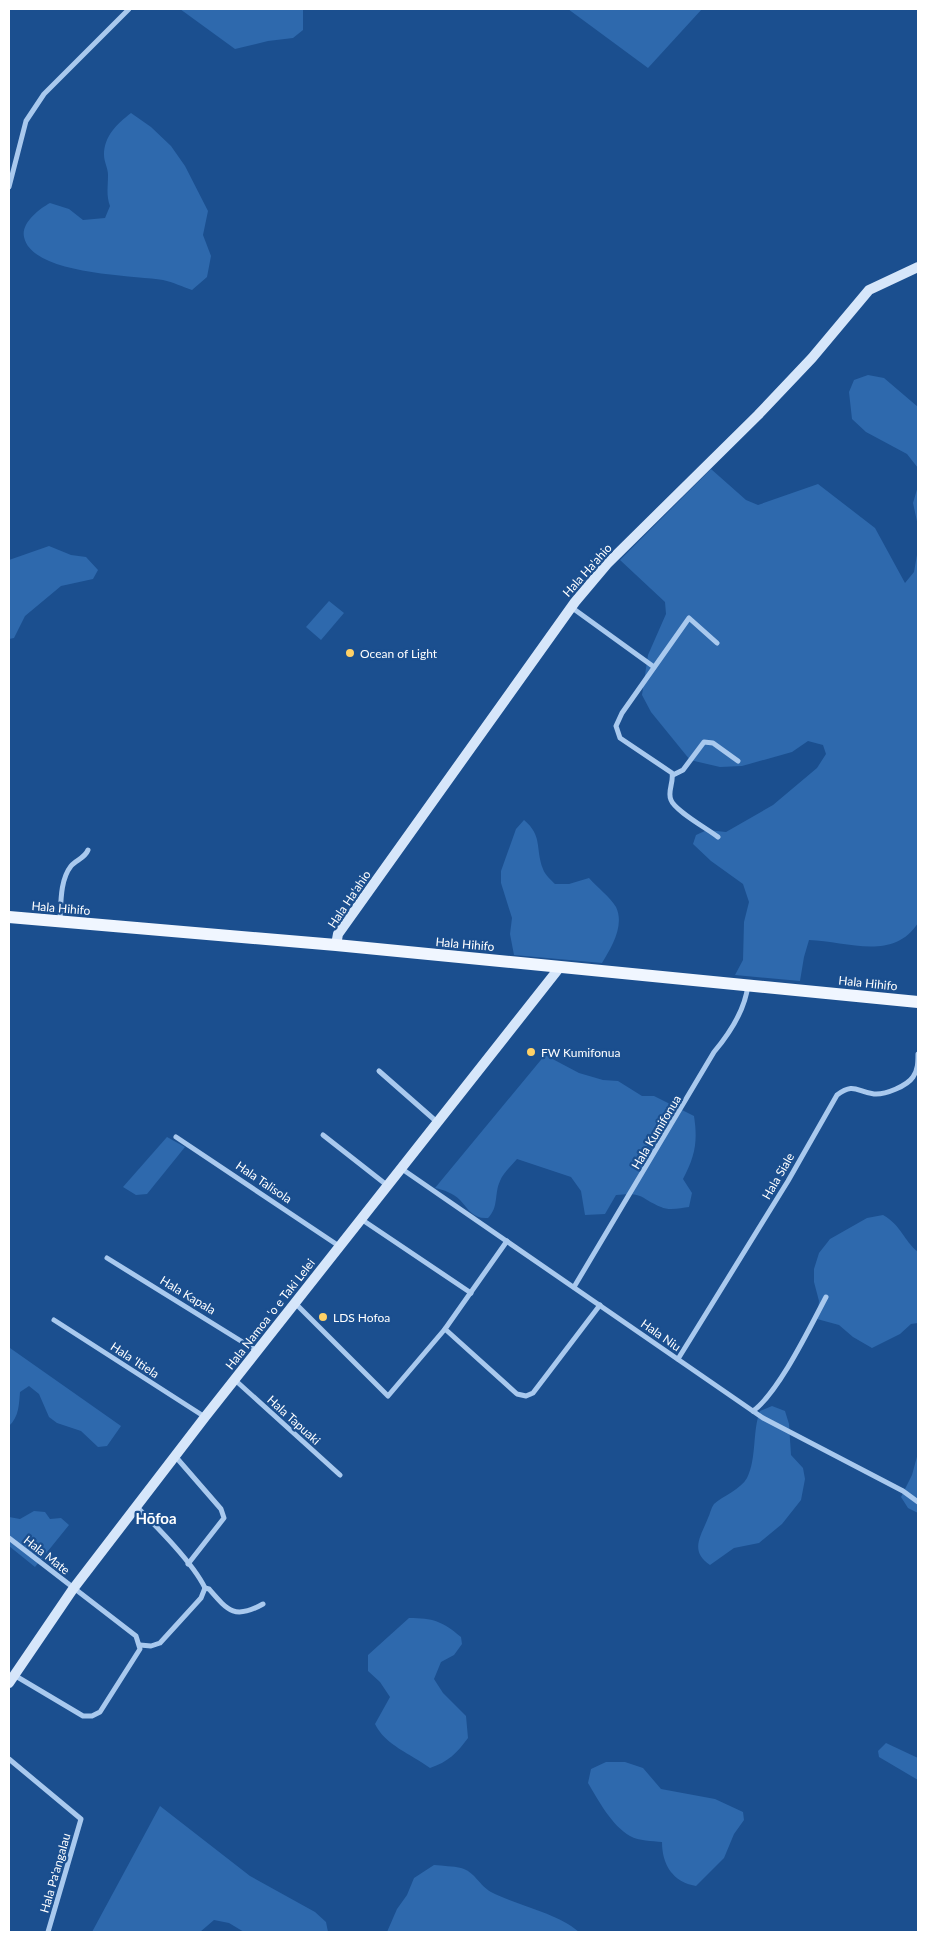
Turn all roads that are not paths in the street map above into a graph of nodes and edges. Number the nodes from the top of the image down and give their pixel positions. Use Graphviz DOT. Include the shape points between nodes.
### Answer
graph roads {
  1 [pos="129,9"];
  2 [pos="9,187"];
  3 [pos="918,268"];
  4 [pos="571,607"];
  5 [pos="717,643"];
  6 [pos="654,667"];
  7 [pos="738,761"];
  8 [pos="672,776"];
  9 [pos="718,837"];
  10 [pos="88,850"];
  11 [pos="9,917"];
  12 [pos="60,921"];
  13 [pos="336,946"];
  14 [pos="560,967"];
  15 [pos="748,984"];
  16 [pos="918,1002"];
  17 [pos="918,1054"];
  18 [pos="379,1072"];
  19 [pos="438,1122"];
  20 [pos="323,1136"];
  21 [pos="176,1137"];
  22 [pos="402,1169"];
  23 [pos="388,1186"];
  24 [pos="362,1219"];
  25 [pos="507,1241"];
  26 [pos="340,1246"];
  27 [pos="107,1258"];
  28 [pos="574,1287"];
  29 [pos="471,1293"];
  30 [pos="826,1297"];
  31 [pos="295,1303"];
  32 [pos="600,1305"];
  33 [pos="54,1320"];
  34 [pos="445,1329"];
  35 [pos="258,1351"];
  36 [pos="678,1359"];
  37 [pos="235,1380"];
  38 [pos="754,1411"];
  39 [pos="205,1416"];
  40 [pos="175,1456"];
  41 [pos="340,1475"];
  42 [pos="918,1502"];
  43 [pos="137,1507"];
  44 [pos="9,1538"];
  45 [pos="188,1564"];
  46 [pos="204,1588"];
  47 [pos="73,1589"];
  48 [pos="263,1604"];
  49 [pos="140,1645"];
  50 [pos="12,1679"];
  51 [pos="9,1759"];
  52 [pos="48,1932"];
  1 -- 2 [label="street" via="44,94 26,121"];
  3 -- 4 [label="street, Hala Ha'ahio" via="869,290 812,358 607,564"];
  4 -- 6 [label="street"];
  4 -- 13 [label="street, Hala Ha'ahio" via="338,934"];
  5 -- 6 [label="street" via="689,618"];
  6 -- 8 [label="street" via="616,726 620,738"];
  7 -- 8 [label="street" via="713,743 704,742 683,770"];
  8 -- 9 [label="street" via="670,793 674,806"];
  10 -- 12 [label="street" via="66,875"];
  11 -- 12 [label="main road, Hala Hihifo"];
  12 -- 13 [label="main road, Hala Hihifo"];
  13 -- 14 [label="main road, Hala Hihifo"];
  14 -- 15 [label="main road, Hala Hihifo"];
  14 -- 19 [label="street, Hala Namoa 'o e Taki Lelei"];
  15 -- 16 [label="main road, Hala Hihifo"];
  15 -- 28 [label="street, Hala Kumifonua" via="746,1000 726,1038 714,1052"];
  17 -- 36 [label="street, Hala Siale" via="917,1070 912,1079 885,1093 873,1094 846,1088 837,1095"];
  18 -- 19 [label="street"];
  19 -- 22 [label="street, Hala Namoa 'o e Taki Lelei"];
  20 -- 23 [label="street"];
  21 -- 26 [label="street, Hala Talisola"];
  22 -- 23 [label="street, Hala Namoa 'o e Taki Lelei"];
  22 -- 25 [label="street, Hala Niu"];
  23 -- 24 [label="street, Hala Namoa 'o e Taki Lelei"];
  24 -- 26 [label="street, Hala Namoa 'o e Taki Lelei"];
  24 -- 29 [label="street"];
  25 -- 28 [label="street, Hala Niu"];
  25 -- 29 [label="street"];
  26 -- 31 [label="street, Hala Namoa 'o e Taki Lelei"];
  27 -- 35 [label="street, Hala Kapala"];
  28 -- 32 [label="street, Hala Niu"];
  29 -- 34 [label="street"];
  30 -- 38 [label="street" via="768,1397"];
  31 -- 34 [label="street" via="388,1396"];
  31 -- 35 [label="street, Hala Namoa 'o e Taki Lelei"];
  32 -- 34 [label="street" via="533,1393 526,1396 517,1394"];
  32 -- 36 [label="street, Hala Niu"];
  33 -- 39 [label="street, Hala 'Itiela"];
  35 -- 37 [label="street, Hala Namoa 'o e Taki Lelei"];
  36 -- 38 [label="street, Hala Niu"];
  37 -- 39 [label="street, Hala Namoa 'o e Taki Lelei"];
  37 -- 41 [label="street, Hala Tapuaki"];
  38 -- 42 [label="street, Hala Niu"];
  39 -- 40 [label="street, Hala Namoa 'o e Taki Lelei"];
  40 -- 43 [label="street, Hala Namoa 'o e Taki Lelei"];
  40 -- 45 [label="street" via="221,1509 224,1518"];
  43 -- 45 [label="street"];
  43 -- 47 [label="street, Hala Namoa 'o e Taki Lelei"];
  44 -- 47 [label="street, Hala Mate"];
  45 -- 46 [label="street"];
  46 -- 48 [label="street" via="209,1589 226,1608 238,1613"];
  46 -- 49 [label="street" via="201,1598 160,1643"];
  47 -- 49 [label="street, Hala Mate" via="136,1636"];
  47 -- 50 [label="street, Hala Namoa 'o e Taki Lelei"];
  49 -- 50 [label="street" via="100,1712 92,1716 83,1716"];
  51 -- 52 [label="street, Hala Pa'angalau" via="81,1819"];
}
